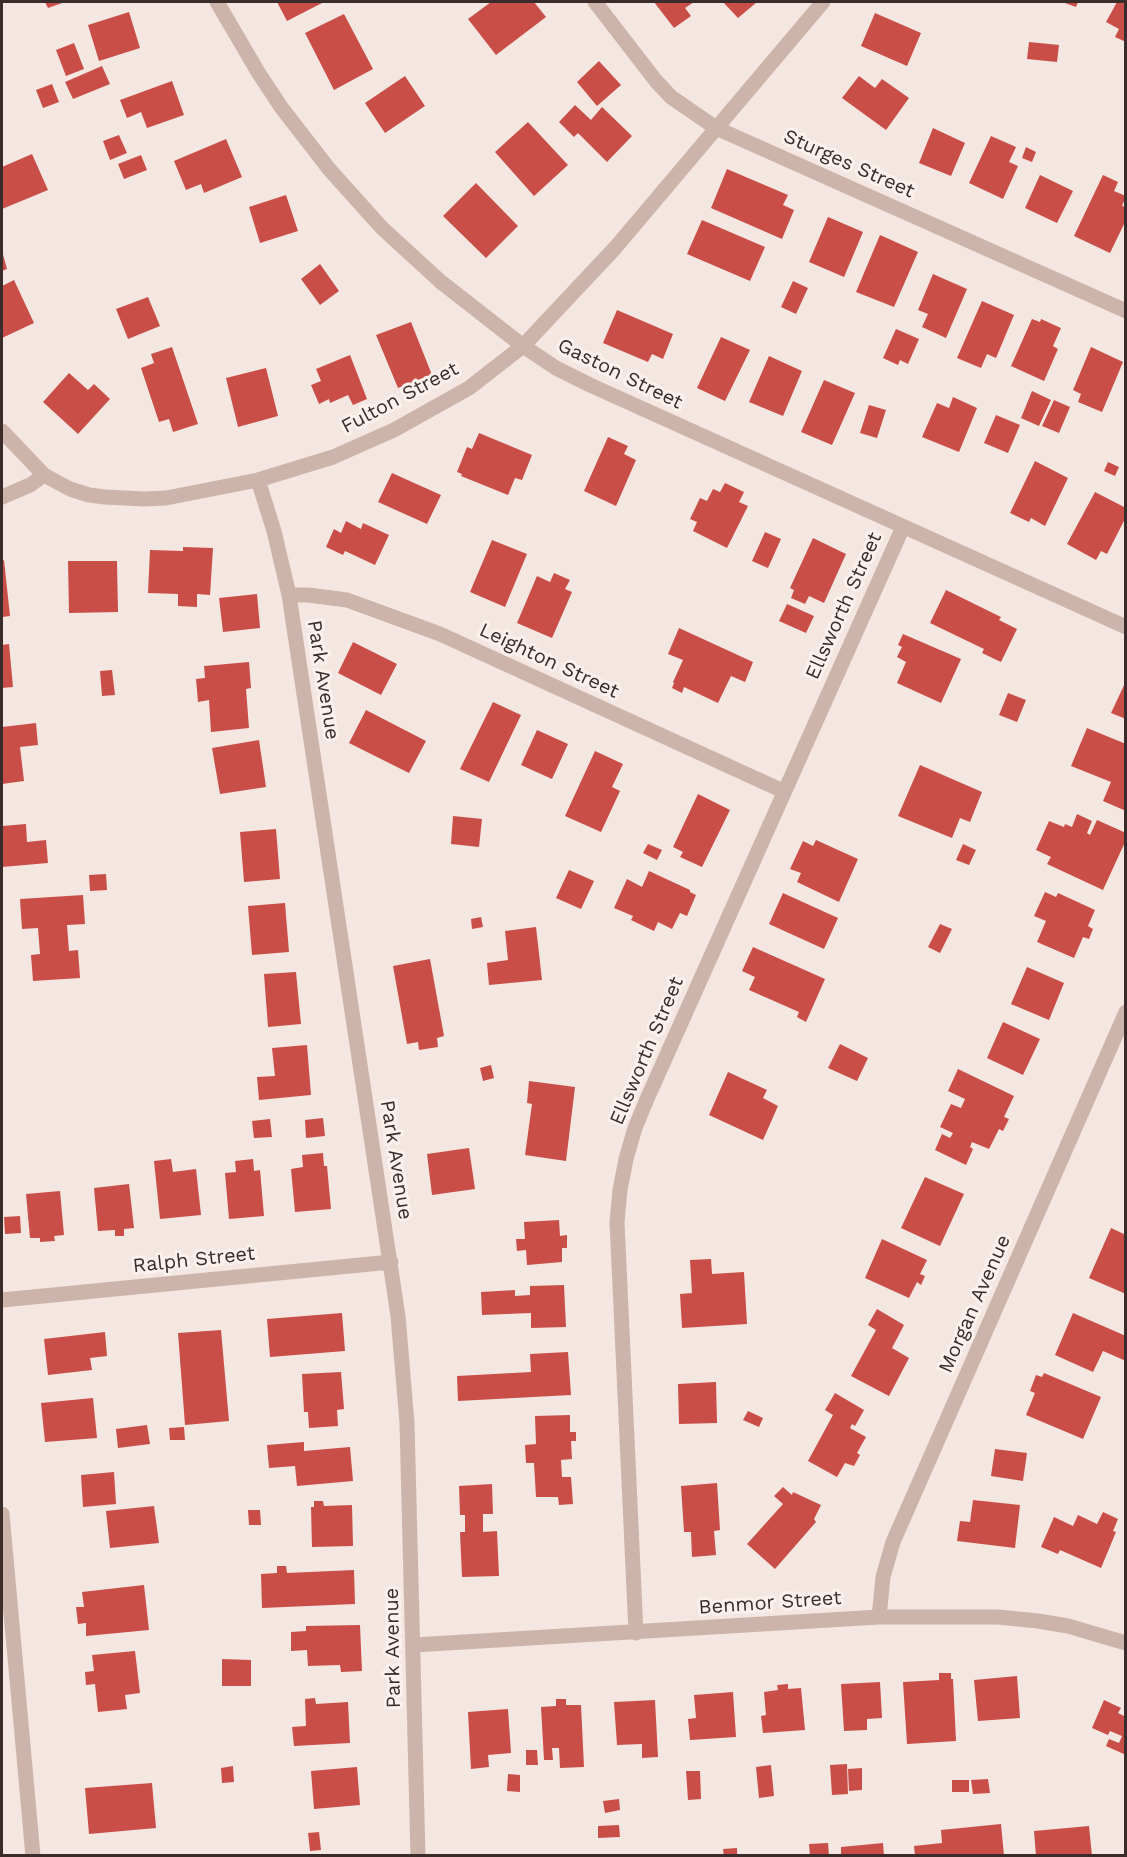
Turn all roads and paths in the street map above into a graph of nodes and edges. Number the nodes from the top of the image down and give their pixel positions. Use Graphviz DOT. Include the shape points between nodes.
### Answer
graph roads {
  1 [pos="217,2"];
  2 [pos="595,2"];
  3 [pos="823,2"];
  4 [pos="716,128"];
  5 [pos="1125,311"];
  6 [pos="524,346"];
  7 [pos="2,431"];
  8 [pos="44,476"];
  9 [pos="258,480"];
  10 [pos="2,497"];
  11 [pos="903,527"];
  12 [pos="289,596"];
  13 [pos="1125,627"];
  14 [pos="783,791"];
  15 [pos="1125,1012"];
  16 [pos="390,1262"];
  17 [pos="2,1300"];
  18 [pos="2,1514"];
  19 [pos="879,1617"];
  20 [pos="636,1633"];
  21 [pos="1125,1643"];
  22 [pos="414,1645"];
  23 [pos="33,1856"];
  24 [pos="418,1856"];
  1 -- 6 [label="street, Gaston Street" via="258,72 329,169 382,228 441,282"];
  2 -- 4 [label="street, Sturges Street" via="671,97"];
  3 -- 4 [label="street, Fulton Street"];
  4 -- 5 [label="street, Sturges Street"];
  4 -- 6 [label="street, Fulton Street" via="615,248"];
  6 -- 9 [label="street, Fulton Street" via="469,388 394,430 333,457"];
  6 -- 11 [label="street, Gaston Street" via="590,385"];
  7 -- 8 [label="street, Fulton Street"];
  8 -- 9 [label="street, Fulton Street" via="79,492 123,499 166,498"];
  8 -- 10 [label="street"];
  9 -- 12 [label="street, Park Avenue"];
  11 -- 13 [label="street, Gaston Street"];
  11 -- 14 [label="street, Ellsworth Street"];
  12 -- 14 [label="street, Leighton Street" via="347,600 440,634"];
  12 -- 16 [label="street, Park Avenue"];
  14 -- 20 [label="street, Ellsworth Street" via="635,1128 620,1190 617,1222"];
  15 -- 19 [label="street, Morgan Avenue" via="893,1542 883,1577"];
  16 -- 17 [label="street, Ralph Street"];
  16 -- 22 [label="street, Park Avenue" via="407,1412"];
  18 -- 23 [label="street"];
  19 -- 20 [label="street, Benmor Street"];
  19 -- 21 [label="street, Benmor Street" via="999,1617 1038,1621"];
  20 -- 22 [label="street, Benmor Street"];
  22 -- 24 [label="street, Park Avenue"];
}
